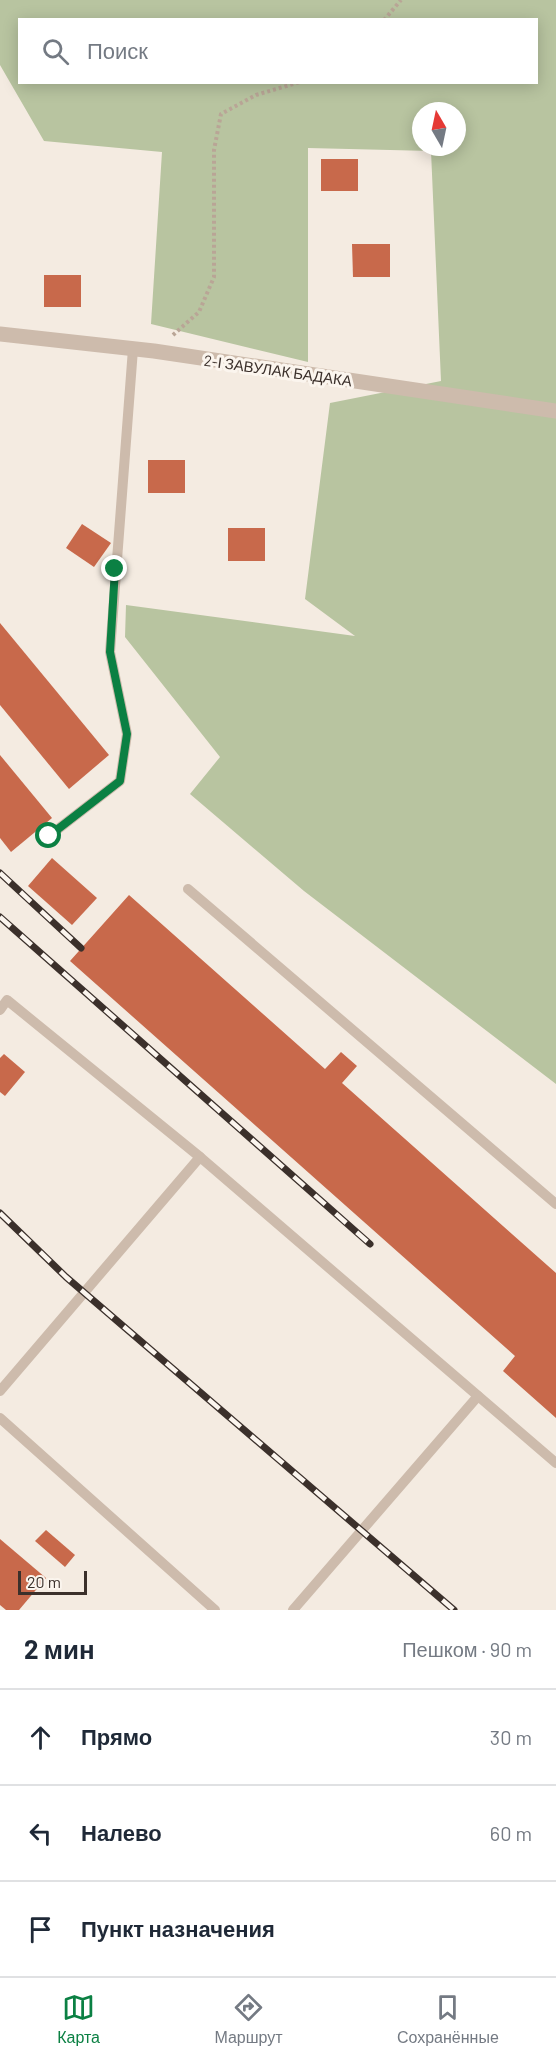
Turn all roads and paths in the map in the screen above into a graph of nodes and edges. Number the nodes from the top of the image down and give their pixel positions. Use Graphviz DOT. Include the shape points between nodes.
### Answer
graph roads {
  1 [pos="401,0"];
  2 [pos="386,18"];
  3 [pos="293,84"];
  4 [pos="0,334"];
  5 [pos="133,349"];
  6 [pos="154,351"];
  7 [pos="556,411"];
  8 [pos="49,836"];
  9 [pos="188,889"];
  10 [pos="0,1010"];
  11 [pos="200,1156"];
  12 [pos="556,1204"];
  13 [pos="0,1391"];
  14 [pos="478,1396"];
  15 [pos="0,1418"];
  16 [pos="556,1463"];
  17 [pos="215,1610"];
  18 [pos="293,1610"];
  1 -- 2 [label="path"];
  3 -- 6 [label="path" via="256,95 221,114 214,150 214,277 199,312"];
  4 -- 5 [label="street, 2-І ЗАВУЛАК БАДАКА"];
  5 -- 6 [label="street, 2-І ЗАВУЛАК БАДАКА"];
  5 -- 8 [label="lane" via="110,652 127,734 120,781"];
  6 -- 7 [label="street, 2-І ЗАВУЛАК БАДАКА"];
  9 -- 12 [label="lane"];
  10 -- 11 [label="lane" via="7,1000"];
  11 -- 13 [label="lane"];
  11 -- 14 [label="lane"];
  14 -- 16 [label="lane"];
  14 -- 18 [label="lane"];
  15 -- 17 [label="lane"];
}
